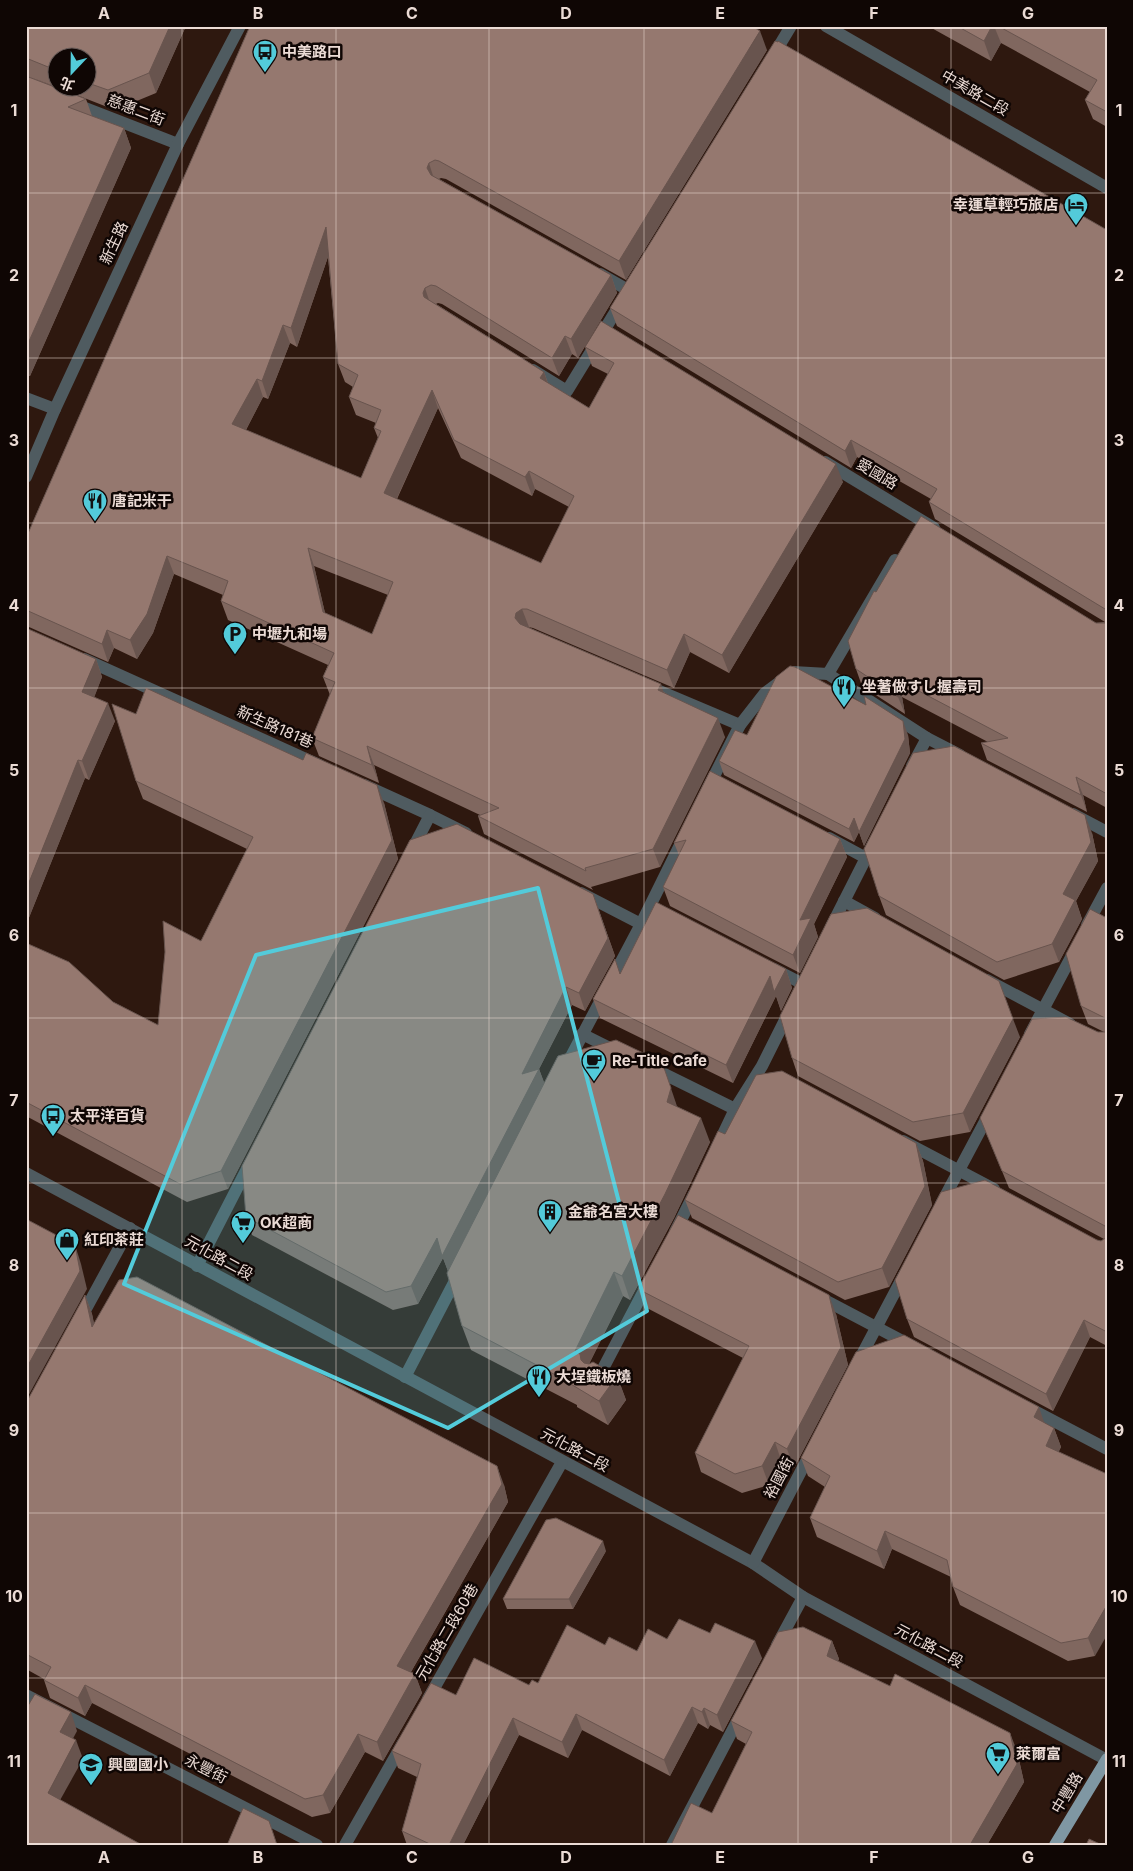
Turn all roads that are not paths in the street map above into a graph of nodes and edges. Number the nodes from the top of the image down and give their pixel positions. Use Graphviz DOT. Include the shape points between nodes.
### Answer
graph roads {
  1 [pos="240,26"];
  2 [pos="791,26"];
  3 [pos="826,26"];
  4 [pos="766,68"];
  5 [pos="62,98"];
  6 [pos="178,144"];
  7 [pos="1107,188"];
  8 [pos="586,266"];
  9 [pos="518,361"];
  10 [pos="26,398"];
  11 [pos="55,409"];
  12 [pos="814,455"];
  13 [pos="26,477"];
  14 [pos="945,534"];
  15 [pos="899,553"];
  16 [pos="70,653"];
  17 [pos="828,674"];
  18 [pos="640,682"];
  19 [pos="740,725"];
  20 [pos="927,738"];
  21 [pos="970,760"];
  22 [pos="333,771"];
  23 [pos="350,779"];
  24 [pos="905,781"];
  25 [pos="701,804"];
  26 [pos="1064,810"];
  27 [pos="430,815"];
  28 [pos="688,829"];
  29 [pos="815,831"];
  30 [pos="879,832"];
  31 [pos="1107,832"];
  32 [pos="474,838"];
  33 [pos="866,858"];
  34 [pos="407,859"];
  35 [pos="571,888"];
  36 [pos="1107,888"];
  37 [pos="844,901"];
  38 [pos="641,924"];
  39 [pos="888,925"];
  40 [pos="824,942"];
  41 [pos="760,962"];
  42 [pos="974,972"];
  43 [pos="1043,1011"];
  44 [pos="1083,1030"];
  45 [pos="582,1034"];
  46 [pos="1025,1044"];
  47 [pos="625,1055"];
  48 [pos="642,1063"];
  49 [pos="560,1078"];
  50 [pos="994,1103"];
  51 [pos="735,1109"];
  52 [pos="890,1134"];
  53 [pos="256,1151"];
  54 [pos="710,1162"];
  55 [pos="959,1170"];
  56 [pos="26,1173"];
  57 [pos="702,1179"];
  58 [pos="1002,1194"];
  59 [pos="936,1214"];
  60 [pos="130,1228"];
  61 [pos="671,1240"];
  62 [pos="913,1258"];
  63 [pos="464,1263"];
  64 [pos="197,1266"];
  65 [pos="653,1275"];
  66 [pos="808,1291"];
  67 [pos="876,1328"];
  68 [pos="74,1331"];
  69 [pos="919,1350"];
  70 [pos="853,1371"];
  71 [pos="405,1377"];
  72 [pos="597,1380"];
  73 [pos="1013,1400"];
  74 [pos="817,1441"];
  75 [pos="1107,1449"];
  76 [pos="562,1462"];
  77 [pos="753,1563"];
  78 [pos="803,1597"];
  79 [pos="771,1657"];
  80 [pos="26,1695"];
  81 [pos="748,1699"];
  82 [pos="423,1707"];
  83 [pos="408,1733"];
  84 [pos="1107,1759"];
  85 [pos="317,1845"];
  86 [pos="345,1845"];
  87 [pos="672,1845"];
  88 [pos="1055,1845"];
  1 -- 6 [label="street, 新生路"];
  2 -- 4 [label="street"];
  3 -- 7 [label="street, 中美路二段"];
  5 -- 6 [label="street, 慈惠二街"];
  6 -- 11 [label="street, 新生路"];
  8 -- 9 [label="street" via="631,286 609,331 567,390"];
  10 -- 11 [label="street"];
  11 -- 13 [label="street, 新生路"];
  12 -- 14 [label="street, 愛國路" via="917,523"];
  15 -- 17 [label="street"];
  16 -- 22 [label="street, 新生路181巷"];
  17 -- 19 [label="street" via="793,672 765,694"];
  17 -- 20 [label="street"];
  18 -- 19 [label="street"];
  19 -- 25 [label="street" via="718,781"];
  20 -- 21 [label="street"];
  20 -- 24 [label="street"];
  23 -- 27 [label="street"];
  26 -- 31 [label="street"];
  27 -- 32 [label="street"];
  27 -- 34 [label="street"];
  28 -- 38 [label="street" via="655,907"];
  29 -- 33 [label="street"];
  30 -- 33 [label="street"];
  33 -- 37 [label="street"];
  35 -- 38 [label="street"];
  36 -- 43 [label="street"];
  37 -- 39 [label="street"];
  37 -- 40 [label="street"];
  38 -- 45 [label="street"];
  41 -- 51 [label="street" via="801,988 766,1068"];
  42 -- 43 [label="street"];
  43 -- 44 [label="street"];
  43 -- 46 [label="street"];
  45 -- 47 [label="street"];
  45 -- 49 [label="street"];
  48 -- 51 [label="street"];
  50 -- 55 [label="street"];
  51 -- 54 [label="street"];
  52 -- 55 [label="street"];
  53 -- 64 [label="street"];
  55 -- 58 [label="street"];
  55 -- 59 [label="street"];
  56 -- 60 [label="street, 元化路二段"];
  57 -- 61 [label="street" via="685,1225"];
  60 -- 64 [label="street, 元化路二段"];
  60 -- 68 [label="street"];
  62 -- 67 [label="street"];
  63 -- 71 [label="street"];
  64 -- 71 [label="street, 元化路二段"];
  65 -- 72 [label="street"];
  66 -- 67 [label="street"];
  67 -- 69 [label="street"];
  67 -- 70 [label="street"];
  71 -- 76 [label="street, 元化路二段"];
  73 -- 75 [label="street"];
  74 -- 77 [label="street, 裕國街"];
  76 -- 77 [label="street, 元化路二段"];
  76 -- 82 [label="street, 元化路二段60巷"];
  77 -- 78 [label="street, 元化路二段"];
  78 -- 79 [label="street"];
  78 -- 84 [label="street, 元化路二段"];
  80 -- 85 [label="street, 永豐街"];
  81 -- 87 [label="street"];
  83 -- 86 [label="street"];
  84 -- 88 [label="main road, 中豐路"];
}
